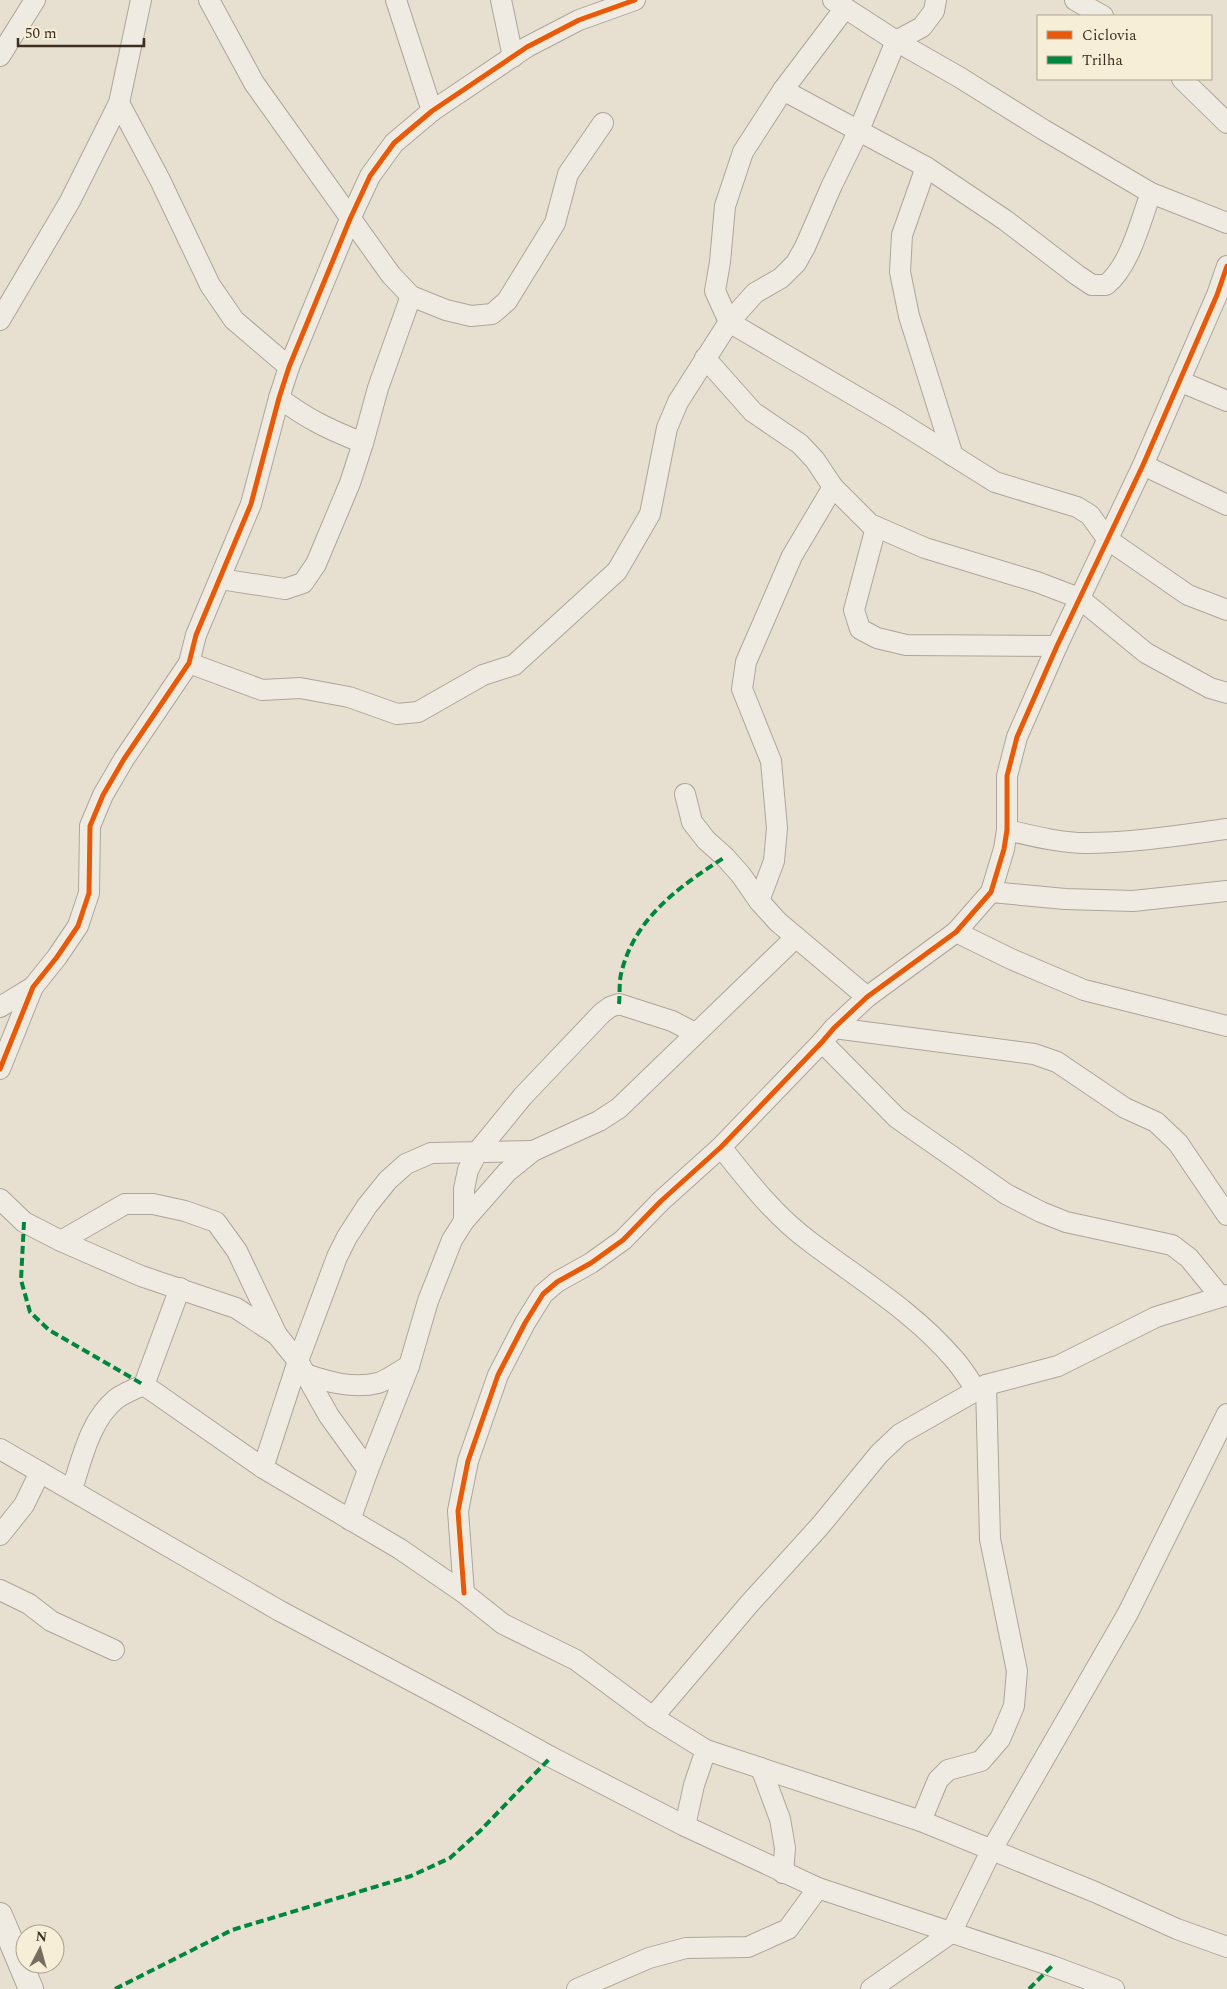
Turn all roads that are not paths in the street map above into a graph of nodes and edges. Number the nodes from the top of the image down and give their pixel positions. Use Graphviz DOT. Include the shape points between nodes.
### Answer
graph roads {
  1 [pos="35,0"];
  2 [pos="141,0"];
  3 [pos="209,0"];
  4 [pos="396,0"];
  5 [pos="501,0"];
  6 [pos="635,0"];
  7 [pos="936,0"];
  8 [pos="1074,0"];
  9 [pos="839,4"];
  10 [pos="1101,15"];
  11 [pos="896,41"];
  12 [pos="0,56"];
  13 [pos="513,57"];
  14 [pos="1183,80"];
  15 [pos="783,90"];
  16 [pos="119,103"];
  17 [pos="432,112"];
  18 [pos="603,123"];
  19 [pos="1227,123"];
  20 [pos="859,130"];
  21 [pos="926,167"];
  22 [pos="1151,193"];
  23 [pos="350,218"];
  24 [pos="1227,222"];
  25 [pos="1227,266"];
  26 [pos="412,296"];
  27 [pos="1222,297"];
  28 [pos="0,320"];
  29 [pos="729,322"];
  30 [pos="705,358"];
  31 [pos="289,367"];
  32 [pos="1179,381"];
  33 [pos="279,398"];
  34 [pos="1227,400"];
  35 [pos="363,443"];
  36 [pos="953,456"];
  37 [pos="1144,465"];
  38 [pos="833,486"];
  39 [pos="1227,505"];
  40 [pos="876,527"];
  41 [pos="1107,538"];
  42 [pos="220,579"];
  43 [pos="1079,598"];
  44 [pos="1227,610"];
  45 [pos="1057,646"];
  46 [pos="189,663"];
  47 [pos="1227,694"];
  48 [pos="685,794"];
  49 [pos="1227,829"];
  50 [pos="1008,830"];
  51 [pos="991,892"];
  52 [pos="1227,892"];
  53 [pos="759,901"];
  54 [pos="956,932"];
  55 [pos="796,937"];
  56 [pos="33,987"];
  57 [pos="867,997"];
  58 [pos="0,1007"];
  59 [pos="1227,1026"];
  60 [pos="695,1033"];
  61 [pos="828,1035"];
  62 [pos="0,1069"];
  63 [pos="721,1147"];
  64 [pos="478,1150"];
  65 [pos="533,1150"];
  66 [pos="0,1199"];
  67 [pos="1227,1215"];
  68 [pos="464,1221"];
  69 [pos="61,1242"];
  70 [pos="180,1288"];
  71 [pos="1223,1296"];
  72 [pos="277,1335"];
  73 [pos="409,1366"];
  74 [pos="301,1367"];
  75 [pos="144,1386"];
  76 [pos="981,1387"];
  77 [pos="1227,1414"];
  78 [pos="0,1449"];
  79 [pos="263,1468"];
  80 [pos="368,1470"];
  81 [pos="40,1472"];
  82 [pos="72,1490"];
  83 [pos="350,1520"];
  84 [pos="0,1536"];
  85 [pos="0,1590"];
  86 [pos="464,1593"];
  87 [pos="114,1650"];
  88 [pos="652,1717"];
  89 [pos="706,1750"];
  90 [pos="761,1768"];
  91 [pos="920,1821"];
  92 [pos="685,1826"];
  93 [pos="990,1851"];
  94 [pos="783,1873"];
  95 [pos="818,1888"];
  96 [pos="0,1915"];
  97 [pos="951,1934"];
  98 [pos="1227,1947"];
  99 [pos="30,1989"];
  100 [pos="577,1989"];
  101 [pos="871,1989"];
  102 [pos="1114,1989"];
  1 -- 12 [label="street"];
  2 -- 16 [label="street"];
  3 -- 23 [label="street" via="254,83"];
  4 -- 17 [label="street"];
  5 -- 13 [label="street"];
  6 -- 13 [label="street" via="579,20"];
  7 -- 11 [label="street" via="934,11 922,27"];
  8 -- 10 [label="street"];
  9 -- 11 [label="street"];
  9 -- 15 [label="street"];
  11 -- 20 [label="street"];
  11 -- 22 [label="street"];
  13 -- 17 [label="street"];
  14 -- 19 [label="street"];
  15 -- 20 [label="street"];
  15 -- 29 [label="street" via="743,152 725,206 715,291"];
  16 -- 28 [label="street" via="70,201"];
  16 -- 31 [label="street" via="210,285 234,320"];
  17 -- 23 [label="street" via="394,143 370,176"];
  18 -- 26 [label="street" via="568,174 555,223 508,301 492,314 471,316"];
  20 -- 21 [label="street"];
  20 -- 29 [label="street" via="796,263 781,278 755,293"];
  21 -- 22 [label="street" via="1092,284 1106,285 1116,277"];
  21 -- 36 [label="street" via="902,235 900,272 909,316"];
  22 -- 24 [label="street"];
  23 -- 26 [label="street" via="391,276"];
  23 -- 31 [label="street"];
  25 -- 27 [label="street"];
  26 -- 35 [label="street" via="378,388"];
  27 -- 32 [label="street"];
  29 -- 30 [label="street"];
  29 -- 36 [label="street"];
  30 -- 38 [label="street" via="753,412 800,444"];
  30 -- 46 [label="street" via="678,402 667,428 650,514 617,571 514,665 483,675 418,712 397,714 349,697 300,688 262,690"];
  31 -- 33 [label="street"];
  32 -- 34 [label="street"];
  32 -- 37 [label="street"];
  33 -- 35 [label="street" via="328,430"];
  33 -- 42 [label="street" via="251,504"];
  35 -- 42 [label="street" via="316,564 303,584 285,589"];
  36 -- 41 [label="street" via="995,482 1077,507 1090,515"];
  37 -- 39 [label="street"];
  37 -- 41 [label="street"];
  38 -- 40 [label="street"];
  38 -- 53 [label="street" via="792,556 746,662 742,689 771,761 777,828 774,861"];
  40 -- 43 [label="street" via="925,548"];
  40 -- 45 [label="street" via="854,610 860,629 877,638 906,645"];
  41 -- 43 [label="street"];
  41 -- 44 [label="street" via="1188,594"];
  42 -- 46 [label="street" via="196,635"];
  43 -- 45 [label="street"];
  43 -- 47 [label="street" via="1146,653"];
  45 -- 50 [label="street" via="1017,737 1007,776"];
  46 -- 56 [label="street" via="103,795 90,826 89,893 78,926"];
  48 -- 53 [label="street" via="692,822 741,875"];
  49 -- 50 [label="street" via="1162,838 1085,843"];
  50 -- 51 [label="street"];
  51 -- 52 [label="street" via="1065,900 1134,901"];
  51 -- 54 [label="street"];
  53 -- 55 [label="street"];
  54 -- 57 [label="street"];
  54 -- 59 [label="street" via="1084,990"];
  55 -- 57 [label="street"];
  55 -- 60 [label="street"];
  56 -- 58 [label="street"];
  56 -- 62 [label="street"];
  57 -- 61 [label="street"];
  60 -- 64 [label="street" via="642,1011 619,1004 610,1007 523,1096"];
  60 -- 65 [label="street" via="619,1108 599,1121"];
  61 -- 63 [label="street"];
  61 -- 67 [label="street" via="1034,1054 1057,1062 1125,1108 1156,1122 1178,1143"];
  61 -- 71 [label="street" via="897,1118 1006,1194 1066,1222 1172,1245 1189,1258"];
  63 -- 76 [label="street" via="770,1207 808,1241 865,1280 927,1331"];
  63 -- 86 [label="street" via="623,1240 556,1282 543,1294 525,1323 498,1375 468,1461 458,1511"];
  64 -- 65 [label="street"];
  64 -- 68 [label="street" via="468,1170 464,1189"];
  64 -- 74 [label="street" via="431,1153 406,1164 388,1180 346,1236"];
  65 -- 68 [label="street" via="507,1172"];
  66 -- 69 [label="street" via="24,1222"];
  68 -- 73 [label="street" via="452,1240 428,1301"];
  69 -- 70 [label="street" via="141,1276"];
  69 -- 72 [label="street" via="125,1204 153,1204 216,1222 237,1251"];
  70 -- 72 [label="street" via="236,1308"];
  70 -- 75 [label="street"];
  71 -- 76 [label="street" via="1156,1317 1058,1366"];
  72 -- 74 [label="street"];
  73 -- 74 [label="street" via="379,1382 355,1386 333,1382"];
  73 -- 80 [label="street"];
  74 -- 79 [label="street"];
  74 -- 80 [label="street" via="329,1416"];
  75 -- 79 [label="street"];
  75 -- 82 [label="street" via="117,1398 104,1410 89,1439"];
  76 -- 88 [label="street" via="900,1434 879,1454"];
  76 -- 91 [label="street" via="990,1539 1018,1671 1014,1706 1000,1739 981,1761 948,1770 938,1780"];
  77 -- 93 [label="street" via="1128,1613"];
  78 -- 81 [label="street"];
  79 -- 83 [label="street"];
  80 -- 83 [label="street"];
  81 -- 82 [label="street"];
  81 -- 84 [label="street" via="24,1505"];
  82 -- 92 [label="street" via="280,1611"];
  83 -- 86 [label="street" via="400,1549"];
  85 -- 87 [label="street" via="29,1604 51,1621"];
  86 -- 88 [label="street" via="503,1624 576,1660"];
  88 -- 89 [label="street"];
  89 -- 90 [label="street"];
  89 -- 92 [label="street"];
  90 -- 91 [label="street"];
  90 -- 94 [label="street" via="780,1819 785,1848"];
  91 -- 93 [label="street"];
  92 -- 94 [label="street"];
  93 -- 97 [label="street"];
  93 -- 98 [label="street"];
  94 -- 95 [label="street"];
  95 -- 97 [label="street"];
  95 -- 100 [label="street" via="788,1929 748,1946 686,1948 649,1958"];
  96 -- 99 [label="street"];
  97 -- 101 [label="street"];
  97 -- 102 [label="street"];
}
